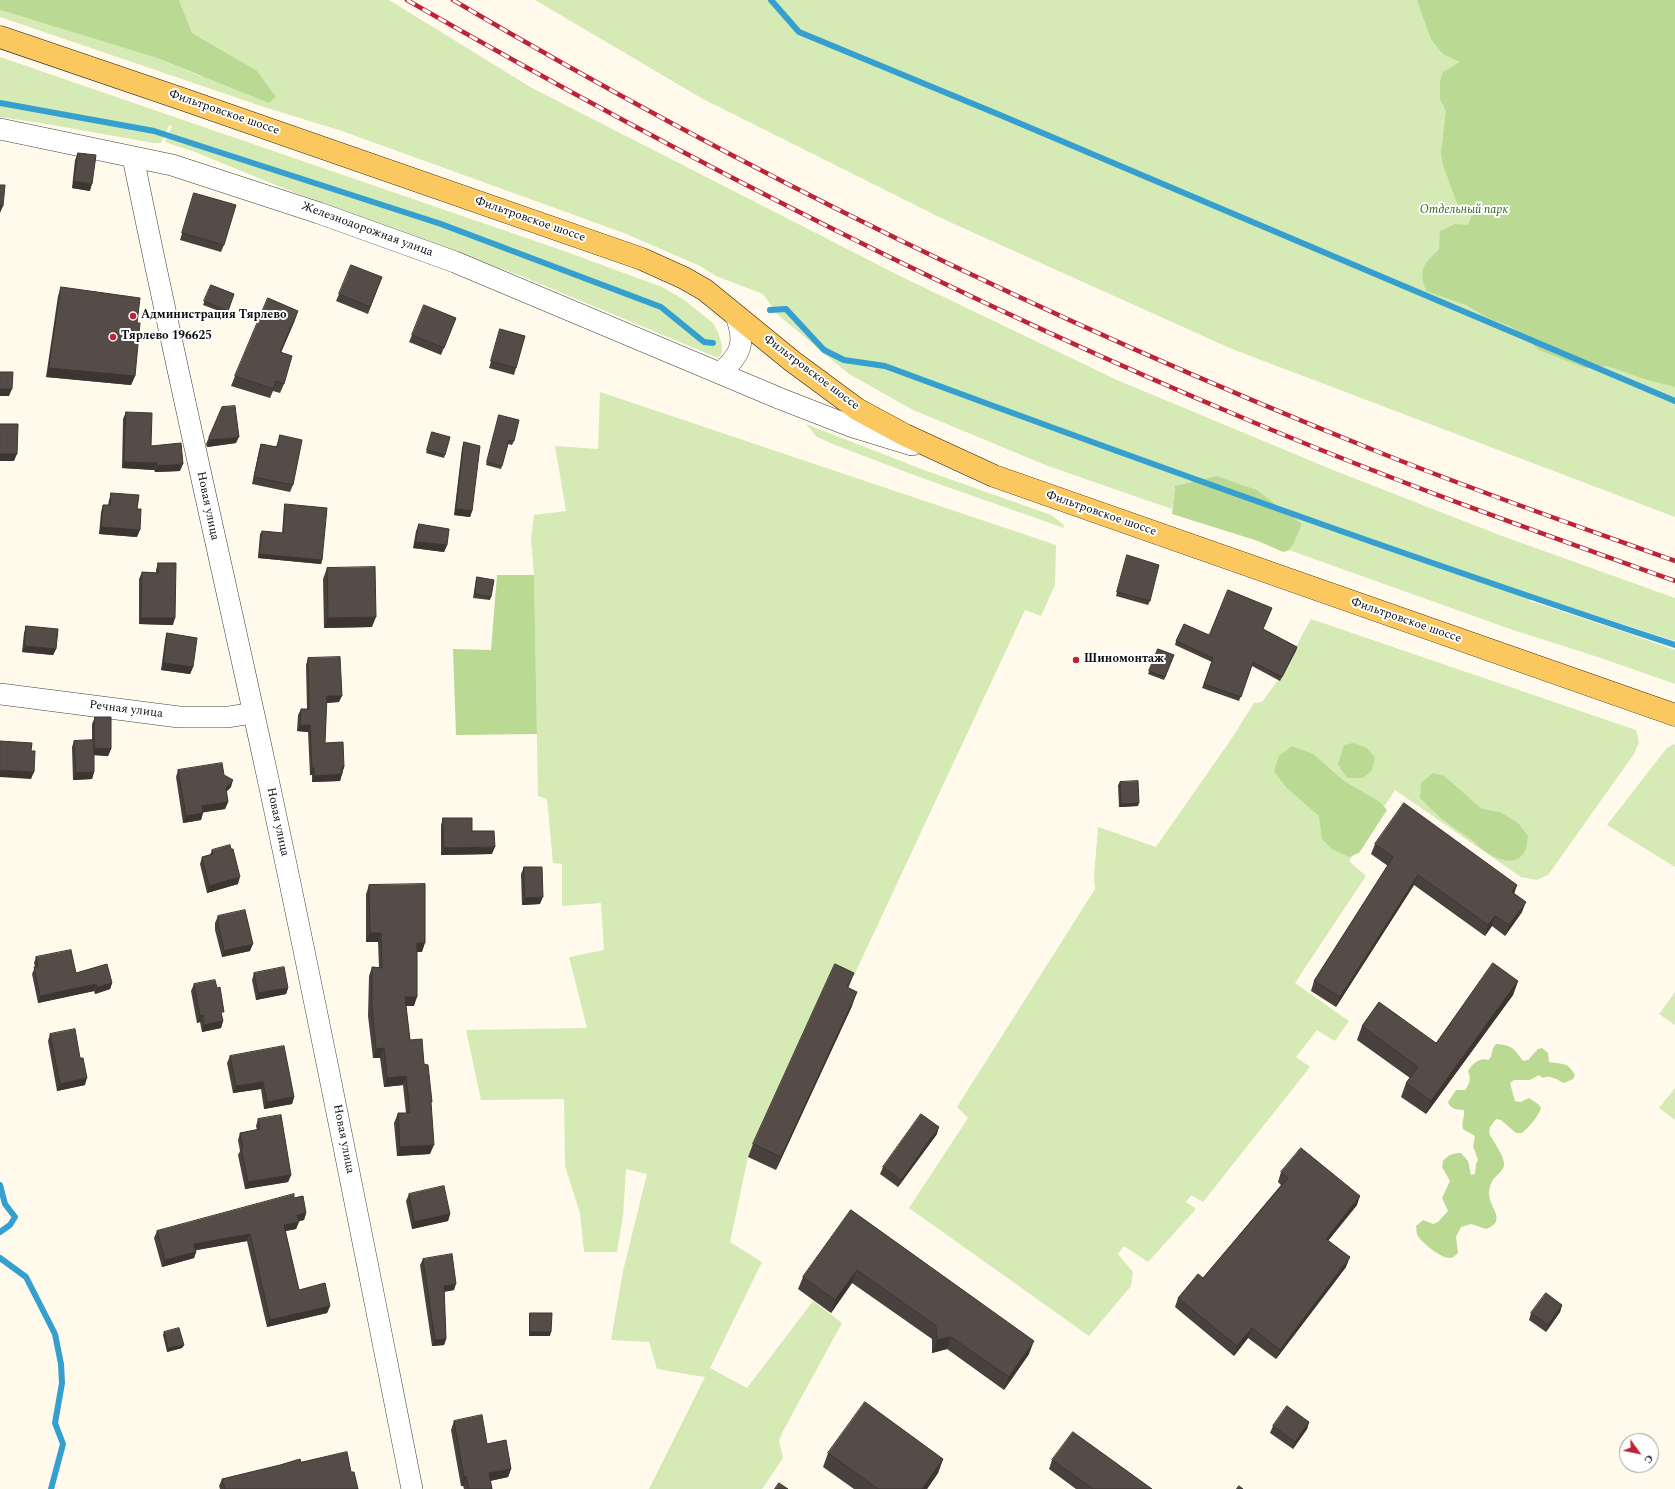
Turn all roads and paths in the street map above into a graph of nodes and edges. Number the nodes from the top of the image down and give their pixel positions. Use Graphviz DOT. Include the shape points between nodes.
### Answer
graph roads {
  1 [pos="0,37"];
  2 [pos="0,129"];
  3 [pos="133,157"];
  4 [pos="736,316"];
  5 [pos="720,374"];
  6 [pos="950,457"];
  7 [pos="0,694"];
  8 [pos="253,713"];
  9 [pos="1675,715"];
  10 [pos="412,1489"];
  1 -- 4 [label="main road, Фильтровское шоссе" via="642,259 705,290"];
  2 -- 3 [label="street, Железнодорожная улица"];
  3 -- 5 [label="street, Железнодорожная улица" via="172,165 312,210 455,262"];
  3 -- 8 [label="street, Новая улица"];
  4 -- 5 [label="street" via="741,328 742,341 732,363"];
  4 -- 6 [label="main road, Фильтровское шоссе" via="792,362 857,409"];
  5 -- 6 [label="street, Железнодорожная улица" via="852,427"];
  6 -- 9 [label="main road, Фильтровское шоссе" via="994,476"];
  7 -- 8 [label="street, Речная улица" via="179,717 228,717"];
  8 -- 10 [label="street, Новая улица" via="320,1025"];
}
